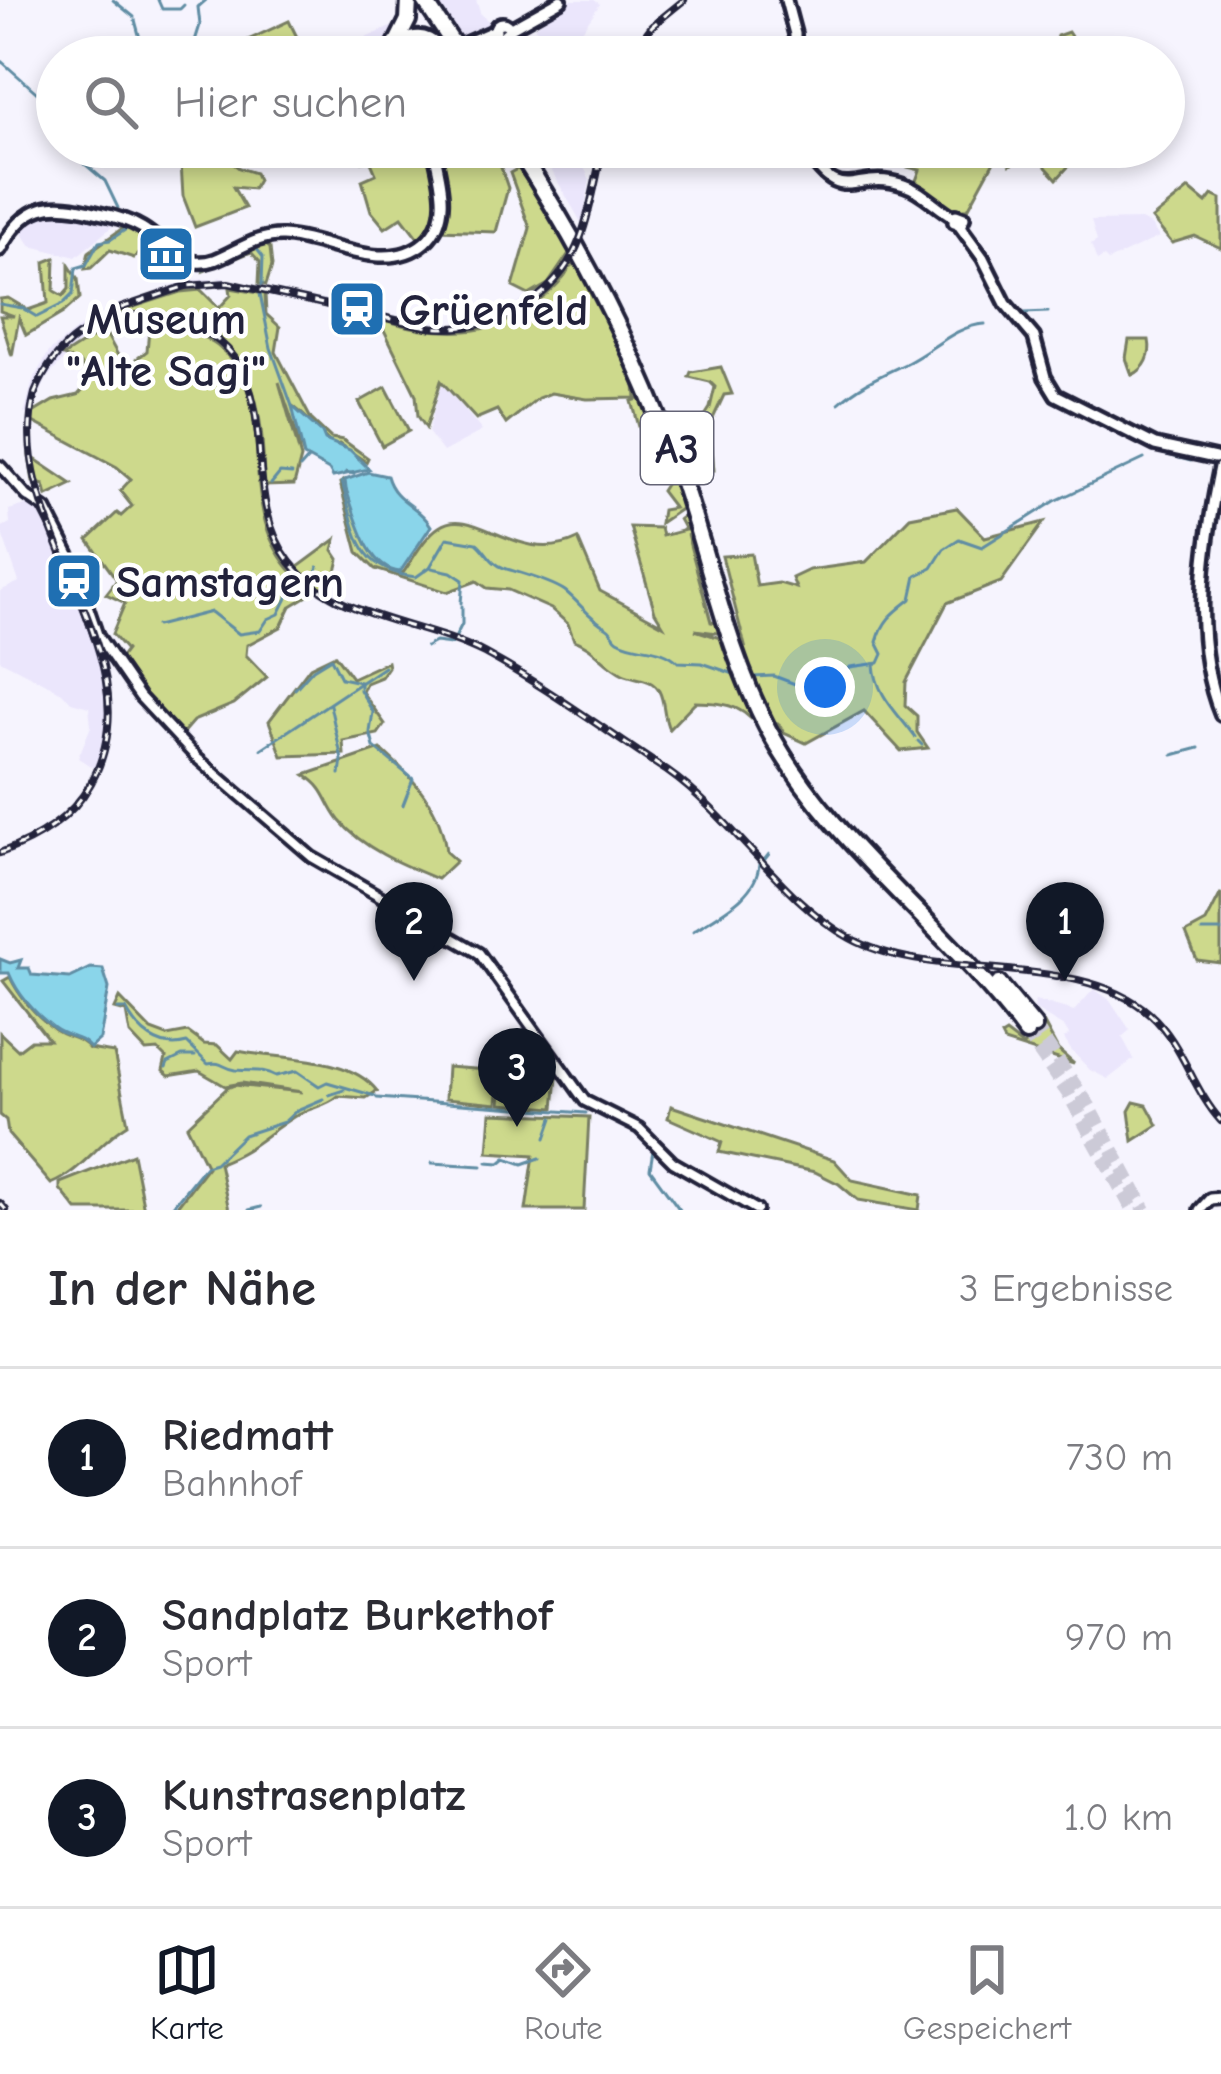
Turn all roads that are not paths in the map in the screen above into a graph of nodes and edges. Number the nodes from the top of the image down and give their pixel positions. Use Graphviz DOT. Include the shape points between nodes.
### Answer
graph roads {
  1 [pos="417,0"];
  2 [pos="551,0"];
  3 [pos="561,0"];
  4 [pos="786,0"];
  5 [pos="503,32"];
  6 [pos="403,36"];
  7 [pos="445,36"];
  8 [pos="494,36"];
  9 [pos="504,36"];
  10 [pos="794,36"];
  11 [pos="437,168"];
  12 [pos="532,168"];
  13 [pos="817,168"];
  14 [pos="0,250"];
  15 [pos="1219,462"];
  16 [pos="0,466"];
  17 [pos="1221,715"];
  18 [pos="1030,1029"];
  19 [pos="1221,1198"];
  20 [pos="757,1210"];
  21 [pos="1199,1210"];
  1 -- 6 [label="highway"];
  1 -- 7 [label="highway"];
  2 -- 5 [label="main road"];
  3 -- 5 [label="main road"];
  4 -- 10 [label="main road"];
  5 -- 8 [label="main road"];
  5 -- 9 [label="highway"];
  11 -- 14 [label="main road" via="439,220 404,254 271,236 197,262 126,220 57,205 24,217"];
  12 -- 18 [label="highway, A3" via="650,398 764,714 813,796"];
  13 -- 15 [label="main road" via="833,183 900,184 957,221 1034,337 1056,395 1155,445"];
  15 -- 17 [label="main road" via="1205,640"];
  16 -- 20 [label="street" via="49,513 100,640 169,729 281,833 481,955 584,1101 633,1124 673,1162"];
  19 -- 21 [label="main road"];
}
